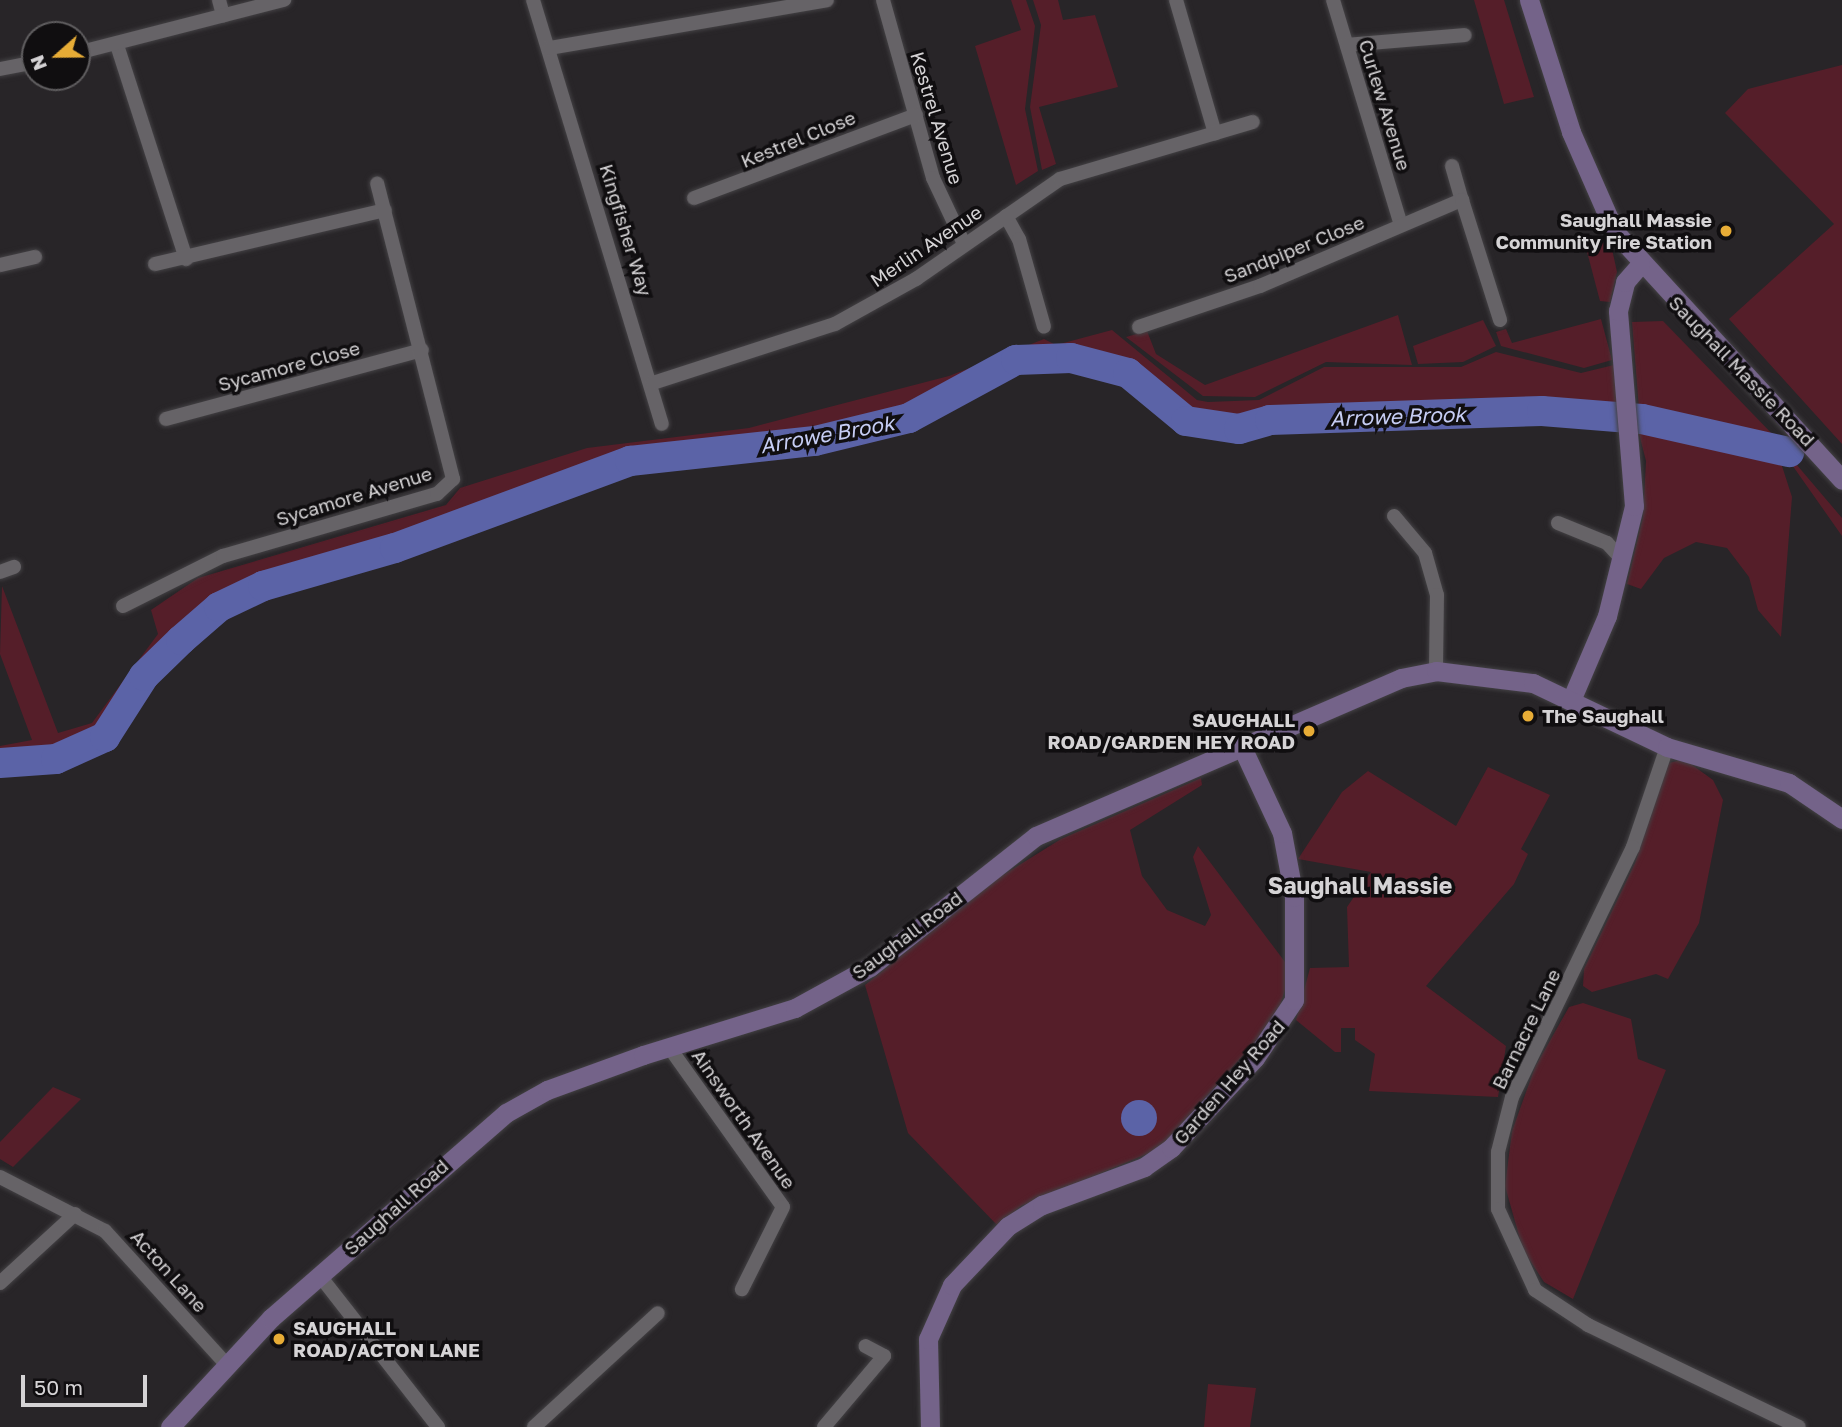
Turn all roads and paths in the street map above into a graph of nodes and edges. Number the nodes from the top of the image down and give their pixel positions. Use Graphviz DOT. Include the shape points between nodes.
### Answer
graph roads {
  1 [pos="219,0"];
  2 [pos="284,0"];
  3 [pos="533,0"];
  4 [pos="827,0"];
  5 [pos="883,0"];
  6 [pos="1176,0"];
  7 [pos="1333,0"];
  8 [pos="1529,0"];
  9 [pos="223,15"];
  10 [pos="1465,35"];
  11 [pos="117,44"];
  12 [pos="1347,45"];
  13 [pos="550,48"];
  14 [pos="91,50"];
  15 [pos="21,65"];
  16 [pos="0,69"];
  17 [pos="916,115"];
  18 [pos="1253,122"];
  19 [pos="1215,133"];
  20 [pos="1452,166"];
  21 [pos="377,184"];
  22 [pos="694,198"];
  23 [pos="1461,200"];
  24 [pos="385,210"];
  25 [pos="1006,216"];
  26 [pos="1401,222"];
  27 [pos="964,244"];
  28 [pos="35,257"];
  29 [pos="186,259"];
  30 [pos="155,264"];
  31 [pos="0,265"];
  32 [pos="1640,265"];
  33 [pos="1500,320"];
  34 [pos="1044,327"];
  35 [pos="1139,327"];
  36 [pos="422,350"];
  37 [pos="653,383"];
  38 [pos="166,419"];
  39 [pos="662,424"];
  40 [pos="1842,480"];
  41 [pos="1394,516"];
  42 [pos="1558,523"];
  43 [pos="1621,558"];
  44 [pos="123,606"];
  45 [pos="1436,671"];
  46 [pos="1572,698"];
  47 [pos="1241,744"];
  48 [pos="1667,747"];
  49 [pos="1842,819"];
  50 [pos="669,1047"];
  51 [pos="0,1177"];
  52 [pos="75,1214"];
  53 [pos="320,1276"];
  54 [pos="0,1283"];
  55 [pos="742,1289"];
  56 [pos="658,1312"];
  57 [pos="865,1346"];
  58 [pos="226,1364"];
  59 [pos="170,1427"];
  60 [pos="438,1427"];
  61 [pos="534,1427"];
  62 [pos="824,1427"];
  63 [pos="930,1427"];
  64 [pos="1799,1427"];
  1 -- 9 [label="street"];
  2 -- 9 [label="street"];
  3 -- 13 [label="street, Kingfisher Way"];
  4 -- 13 [label="street"];
  5 -- 17 [label="street, Kestrel Avenue"];
  6 -- 19 [label="street"];
  7 -- 12 [label="street, Curlew Avenue"];
  8 -- 32 [label="street, Saughall Massie Road" via="1597,196"];
  9 -- 11 [label="street"];
  10 -- 12 [label="street"];
  11 -- 14 [label="street"];
  11 -- 29 [label="street"];
  12 -- 26 [label="street, Curlew Avenue"];
  13 -- 37 [label="street, Kingfisher Way"];
  15 -- 16 [label="street"];
  17 -- 22 [label="street, Kestrel Close"];
  17 -- 27 [label="street, Kestrel Avenue" via="933,178"];
  18 -- 19 [label="street, Merlin Avenue"];
  19 -- 25 [label="street, Merlin Avenue" via="1060,179"];
  20 -- 23 [label="street"];
  21 -- 24 [label="street, Sycamore Avenue"];
  23 -- 26 [label="street, Sandpiper Close"];
  23 -- 33 [label="street"];
  24 -- 29 [label="street"];
  24 -- 36 [label="street, Sycamore Avenue"];
  25 -- 27 [label="street, Merlin Avenue"];
  25 -- 34 [label="street" via="1019,239"];
  26 -- 35 [label="street, Sandpiper Close" via="1261,286"];
  27 -- 37 [label="street, Merlin Avenue" via="835,324"];
  28 -- 31 [label="street"];
  29 -- 30 [label="street"];
  32 -- 40 [label="street, Saughall Massie Road"];
  32 -- 43 [label="street" via="1625,282 1618,311 1630,405 1634,506"];
  36 -- 38 [label="street, Sycamore Close"];
  36 -- 44 [label="street, Sycamore Avenue" via="455,467 445,488 223,556"];
  37 -- 39 [label="street, Kingfisher Way"];
  41 -- 45 [label="street" via="1425,553 1437,595"];
  42 -- 43 [label="street" via="1607,543"];
  43 -- 46 [label="street" via="1607,616"];
  45 -- 46 [label="street, Saughall Road" via="1502,676"];
  45 -- 47 [label="street, Saughall Road" via="1401,678"];
  46 -- 48 [label="street, Saughall Road"];
  47 -- 50 [label="street, Saughall Road" via="1036,836 905,941 833,989 766,1021"];
  47 -- 63 [label="street, Garden Hey Road" via="1282,833 1294,897 1294,1000 1255,1058 1171,1148 1144,1167 1042,1205 1008,1226 952,1285 928,1339"];
  48 -- 49 [label="street, Saughall Road" via="1789,783"];
  48 -- 64 [label="street, Barnacre Lane" via="1633,847 1512,1097 1498,1152 1499,1209 1535,1290 1588,1325"];
  50 -- 53 [label="street, Saughall Road" via="547,1090 506,1113"];
  50 -- 55 [label="street, Ainsworth Avenue" via="783,1207"];
  51 -- 52 [label="street, Acton Lane"];
  52 -- 54 [label="street"];
  52 -- 58 [label="street, Acton Lane" via="132,1256"];
  53 -- 58 [label="street, Saughall Road"];
  53 -- 60 [label="street"];
  56 -- 61 [label="street"];
  57 -- 62 [label="street" via="884,1356"];
  58 -- 59 [label="street, Saughall Road"];
}
